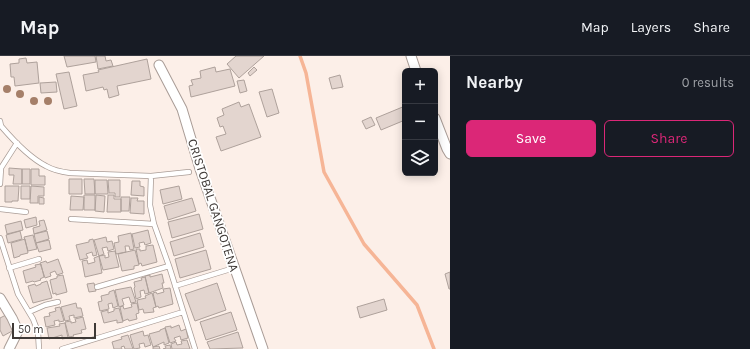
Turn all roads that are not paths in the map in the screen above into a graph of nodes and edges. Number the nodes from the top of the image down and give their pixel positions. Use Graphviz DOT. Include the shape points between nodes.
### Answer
graph roads {
  1 [pos="410,56"];
  2 [pos="159,64"];
  3 [pos="415,68"];
  4 [pos="0,121"];
  5 [pos="438,126"];
  6 [pos="17,143"];
  7 [pos="450,154"];
  8 [pos="190,172"];
  9 [pos="0,175"];
  10 [pos="151,176"];
  11 [pos="0,184"];
  12 [pos="0,209"];
  13 [pos="26,212"];
  14 [pos="71,219"];
  15 [pos="154,224"];
  16 [pos="0,238"];
  17 [pos="39,259"];
  18 [pos="169,266"];
  19 [pos="9,268"];
  20 [pos="234,268"];
  21 [pos="175,286"];
  22 [pos="97,287"];
  23 [pos="0,298"];
  24 [pos="58,302"];
  25 [pos="29,312"];
  26 [pos="183,312"];
  27 [pos="9,349"];
  28 [pos="39,349"];
  29 [pos="62,349"];
  30 [pos="195,349"];
  31 [pos="263,349"];
  1 -- 3 [label="street"];
  2 -- 20 [label="street, CRISTOBAL GANGOTENA" via="182,109"];
  4 -- 6 [label="lane" via="1,126"];
  5 -- 7 [label="street"];
  6 -- 9 [label="lane" via="1,168"];
  6 -- 10 [label="lane" via="37,161 58,171"];
  8 -- 10 [label="lane"];
  9 -- 11 [label="lane"];
  10 -- 15 [label="lane" via="150,205"];
  12 -- 13 [label="lane"];
  14 -- 15 [label="lane"];
  15 -- 18 [label="lane"];
  16 -- 19 [label="lane"];
  17 -- 19 [label="lane"];
  18 -- 21 [label="lane"];
  18 -- 22 [label="lane"];
  19 -- 25 [label="lane" via="18,294"];
  20 -- 21 [label="lane"];
  20 -- 31 [label="street, CRISTOBAL GANGOTENA"];
  21 -- 26 [label="lane"];
  23 -- 27 [label="street" via="18,331"];
  24 -- 25 [label="lane"];
  25 -- 28 [label="lane" via="38,332"];
  26 -- 29 [label="lane"];
  26 -- 30 [label="lane"];
}
